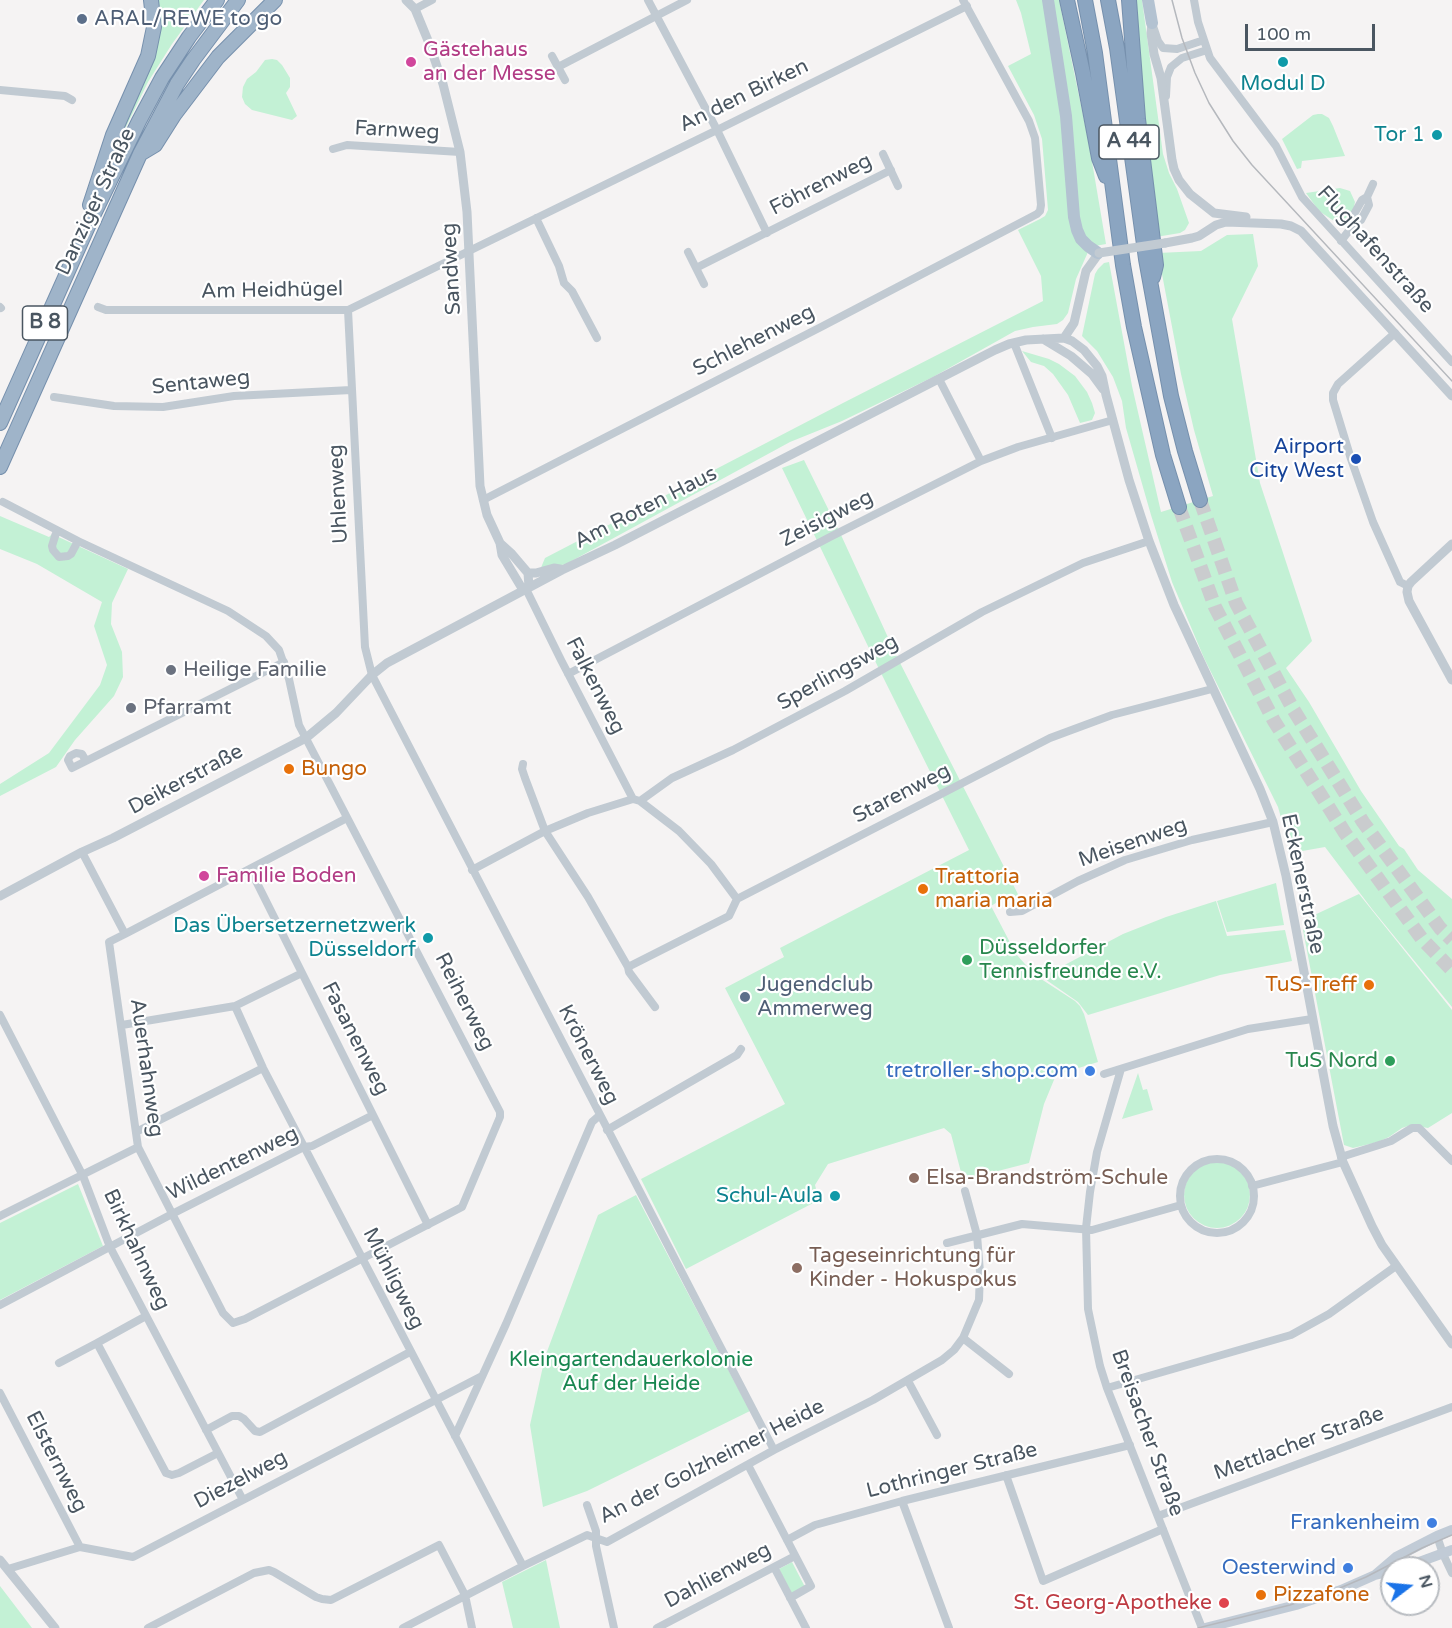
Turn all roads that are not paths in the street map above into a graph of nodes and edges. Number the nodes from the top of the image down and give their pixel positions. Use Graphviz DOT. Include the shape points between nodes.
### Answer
graph roads {
  1 [pos="151,0"];
  2 [pos="217,0"];
  3 [pos="238,0"];
  4 [pos="275,0"];
  5 [pos="406,0"];
  6 [pos="432,0"];
  7 [pos="648,0"];
  8 [pos="687,0"];
  9 [pos="1048,0"];
  10 [pos="1067,0"];
  11 [pos="1085,0"];
  12 [pos="1108,0"];
  13 [pos="1129,0"];
  14 [pos="1148,0"];
  15 [pos="1194,0"];
  16 [pos="965,3"];
  17 [pos="415,9"];
  18 [pos="657,16"];
  19 [pos="1152,22"];
  20 [pos="1204,40"];
  21 [pos="1207,50"];
  22 [pos="552,56"];
  23 [pos="558,67"];
  24 [pos="565,80"];
  25 [pos="0,90"];
  26 [pos="1164,99"];
  27 [pos="72,100"];
  28 [pos="717,130"];
  29 [pos="333,149"];
  30 [pos="460,152"];
  31 [pos="140,154"];
  32 [pos="883,154"];
  33 [pos="891,170"];
  34 [pos="1373,184"];
  35 [pos="898,186"];
  36 [pos="1115,201"];
  37 [pos="1214,213"];
  38 [pos="536,218"];
  39 [pos="1256,223"];
  40 [pos="89,224"];
  41 [pos="1212,227"];
  42 [pos="767,233"];
  43 [pos="1341,241"];
  44 [pos="469,250"];
  45 [pos="688,252"];
  46 [pos="1099,253"];
  47 [pos="696,268"];
  48 [pos="704,284"];
  49 [pos="1151,285"];
  50 [pos="98,307"];
  51 [pos="348,310"];
  52 [pos="1395,333"];
  53 [pos="597,338"];
  54 [pos="1064,338"];
  55 [pos="1043,339"];
  56 [pos="1014,343"];
  57 [pos="1452,362"];
  58 [pos="939,379"];
  59 [pos="351,390"];
  60 [pos="1105,391"];
  61 [pos="1452,396"];
  62 [pos="54,397"];
  63 [pos="1113,420"];
  64 [pos="0,423"];
  65 [pos="1052,438"];
  66 [pos="981,461"];
  67 [pos="0,467"];
  68 [pos="483,500"];
  69 [pos="1200,500"];
  70 [pos="3,502"];
  71 [pos="1179,507"];
  72 [pos="57,530"];
  73 [pos="78,541"];
  74 [pos="1149,541"];
  75 [pos="500,543"];
  76 [pos="1452,543"];
  77 [pos="562,570"];
  78 [pos="528,573"];
  79 [pos="1408,586"];
  80 [pos="526,589"];
  81 [pos="284,662"];
  82 [pos="568,674"];
  83 [pos="372,675"];
  84 [pos="1452,680"];
  85 [pos="1212,689"];
  86 [pos="306,738"];
  87 [pos="86,762"];
  88 [pos="523,764"];
  89 [pos="637,800"];
  90 [pos="347,818"];
  91 [pos="1273,822"];
  92 [pos="545,831"];
  93 [pos="82,852"];
  94 [pos="250,869"];
  95 [pos="472,870"];
  96 [pos="0,896"];
  97 [pos="737,899"];
  98 [pos="1010,912"];
  99 [pos="125,934"];
  100 [pos="628,967"];
  101 [pos="303,973"];
  102 [pos="235,1006"];
  103 [pos="655,1007"];
  104 [pos="0,1015"];
  105 [pos="1312,1019"];
  106 [pos="122,1024"];
  107 [pos="741,1049"];
  108 [pos="263,1068"];
  109 [pos="1121,1069"];
  110 [pos="1104,1074"];
  111 [pos="373,1115"];
  112 [pos="600,1115"];
  113 [pos="608,1130"];
  114 [pos="136,1132"];
  115 [pos="304,1146"];
  116 [pos="138,1147"];
  117 [pos="1342,1160"];
  118 [pos="1452,1161"];
  119 [pos="82,1176"];
  120 [pos="1252,1186"];
  121 [pos="965,1191"];
  122 [pos="1181,1205"];
  123 [pos="172,1214"];
  124 [pos="0,1216"];
  125 [pos="428,1226"];
  126 [pos="1086,1228"];
  127 [pos="977,1235"];
  128 [pos="947,1244"];
  129 [pos="110,1247"];
  130 [pos="362,1258"];
  131 [pos="1396,1266"];
  132 [pos="0,1305"];
  133 [pos="146,1316"];
  134 [pos="963,1338"];
  135 [pos="96,1343"];
  136 [pos="1452,1344"];
  137 [pos="410,1352"];
  138 [pos="59,1363"];
  139 [pos="1009,1374"];
  140 [pos="482,1376"];
  141 [pos="909,1381"];
  142 [pos="1107,1388"];
  143 [pos="0,1393"];
  144 [pos="435,1399"];
  145 [pos="1452,1407"];
  146 [pos="206,1430"];
  147 [pos="937,1435"];
  148 [pos="454,1436"];
  149 [pos="1130,1445"];
  150 [pos="774,1450"];
  151 [pos="218,1453"];
  152 [pos="748,1465"];
  153 [pos="1006,1475"];
  154 [pos="243,1500"];
  155 [pos="902,1501"];
  156 [pos="587,1505"];
  157 [pos="1158,1516"];
  158 [pos="1163,1529"];
  159 [pos="1452,1530"];
  160 [pos="1437,1536"];
  161 [pos="596,1538"];
  162 [pos="787,1540"];
  163 [pos="80,1547"];
  164 [pos="1448,1552"];
  165 [pos="795,1556"];
  166 [pos="0,1560"];
  167 [pos="523,1566"];
  168 [pos="774,1567"];
  169 [pos="8,1569"];
  170 [pos="1452,1573"];
  171 [pos="1380,1574"];
  172 [pos="1375,1575"];
  173 [pos="465,1596"];
  174 [pos="789,1598"];
  175 [pos="55,1628"];
  176 [pos="148,1628"];
  177 [pos="402,1628"];
  178 [pos="472,1628"];
  179 [pos="614,1628"];
  180 [pos="657,1628"];
  181 [pos="806,1628"];
  182 [pos="949,1628"];
  183 [pos="1203,1628"];
  1 -- 40 [label="highway" via="154,27 148,56 109,146 90,204"];
  2 -- 40 [label="highway, Danziger Straße / B 8" via="162,78"];
  3 -- 31 [label="highway, Danziger Straße / B 8" via="177,84"];
  4 -- 31 [label="highway" via="218,57 155,145"];
  5 -- 17 [label="street, Sandweg"];
  6 -- 17 [label="street"];
  7 -- 18 [label="street, Föhrenweg"];
  8 -- 18 [label="street"];
  9 -- 46 [label="main road" via="1066,116 1074,217 1081,239"];
  10 -- 36 [label="highway" via="1099,158"];
  11 -- 36 [label="highway, A 44"];
  12 -- 49 [label="highway, A 44"];
  13 -- 49 [label="highway" via="1141,153 1156,265"];
  14 -- 19 [label="main road"];
  15 -- 20 [label="street, Flughafenstraße"];
  16 -- 28 [label="street, An den Birken"];
  16 -- 68 [label="street, Schlehenweg" via="1035,138 1040,211"];
  17 -- 30 [label="street, Sandweg" via="443,84"];
  18 -- 23 [label="street"];
  18 -- 28 [label="street, Föhrenweg"];
  19 -- 20 [label="street" via="1163,48 1177,49"];
  19 -- 26 [label="street"];
  20 -- 21 [label="street, Flughafenstraße"];
  21 -- 26 [label="street" via="1182,58 1171,67"];
  21 -- 43 [label="street, Flughafenstraße" via="1276,147 1302,197"];
  22 -- 23 [label="street"];
  23 -- 24 [label="street"];
  25 -- 27 [label="street"];
  26 -- 37 [label="street" via="1174,169 1190,194"];
  28 -- 38 [label="street, An den Birken"];
  28 -- 42 [label="street, Föhrenweg"];
  29 -- 30 [label="street, Farnweg" via="347,145"];
  30 -- 44 [label="street, Sandweg"];
  31 -- 67 [label="highway, Danziger Straße / B 8"];
  32 -- 33 [label="street, Föhrenweg"];
  33 -- 35 [label="street, Föhrenweg"];
  33 -- 42 [label="street, Föhrenweg"];
  34 -- 43 [label="street" via="1353,216 1354,224"];
  36 -- 71 [label="highway, A 44" via="1140,356"];
  37 -- 39 [label="street" via="1247,217"];
  37 -- 41 [label="street"];
  38 -- 44 [label="street, An den Birken"];
  38 -- 53 [label="street" via="564,283"];
  39 -- 41 [label="street, Flughafenstraße" via="1226,222"];
  39 -- 52 [label="street, Flughafenstraße" via="1281,224 1301,231"];
  40 -- 64 [label="highway, Danziger Straße / B 8"];
  41 -- 46 [label="street, Flughafenstraße, bridge" via="1192,238"];
  42 -- 47 [label="street, Föhrenweg"];
  43 -- 57 [label="street, Flughafenstraße"];
  44 -- 51 [label="street, Am Heidhügel"];
  44 -- 68 [label="street, Sandweg"];
  45 -- 47 [label="street"];
  46 -- 54 [label="street" via="1086,271 1074,323"];
  47 -- 48 [label="street"];
  49 -- 69 [label="highway, A 44" via="1171,396"];
  50 -- 51 [label="street, Am Heidhügel"];
  51 -- 59 [label="street, Uhlenweg"];
  52 -- 61 [label="street, Flughafenstraße"];
  52 -- 79 [label="street" via="1338,384 1333,400 1374,522 1400,582"];
  54 -- 55 [label="street, Am Roten Haus"];
  54 -- 60 [label="street, Eckenerstraße" via="1092,358"];
  55 -- 56 [label="street, Am Roten Haus"];
  55 -- 60 [label="street, Eckenerstraße" via="1071,356"];
  56 -- 58 [label="street, Am Roten Haus"];
  56 -- 65 [label="street"];
  58 -- 66 [label="street"];
  58 -- 77 [label="street, Am Roten Haus"];
  59 -- 62 [label="street, Sentaweg" via="234,396 163,407 114,406"];
  59 -- 83 [label="street, Uhlenweg" via="365,647"];
  60 -- 63 [label="street, Eckenerstraße"];
  63 -- 65 [label="street, Zeisigweg"];
  63 -- 74 [label="street, Eckenerstraße"];
  65 -- 66 [label="street, Zeisigweg"];
  66 -- 82 [label="street, Zeisigweg"];
  68 -- 75 [label="street, Sandweg"];
  70 -- 72 [label="street, Reiherweg"];
  72 -- 73 [label="street, Reiherweg"];
  72 -- 73 [label="street" via="52,546 59,557 71,554"];
  73 -- 81 [label="street, Reiherweg" via="234,614 266,636"];
  74 -- 85 [label="street, Eckenerstraße"];
  74 -- 89 [label="street, Sperlingsweg" via="1083,563 982,612 845,691 672,778"];
  75 -- 78 [label="street, Sandweg"];
  75 -- 80 [label="street, Sandweg" via="502,555"];
  76 -- 79 [label="street"];
  77 -- 78 [label="street"];
  77 -- 80 [label="street, Am Roten Haus"];
  78 -- 80 [label="street"];
  79 -- 84 [label="street" via="1409,601"];
  80 -- 82 [label="street, Falkenweg"];
  80 -- 83 [label="street, Am Roten Haus" via="387,663"];
  81 -- 86 [label="street, Reiherweg" via="299,725"];
  81 -- 87 [label="street"];
  82 -- 89 [label="street, Falkenweg"];
  83 -- 86 [label="street, Deikerstraße"];
  83 -- 95 [label="street, Krönerweg"];
  85 -- 91 [label="street, Eckenerstraße"];
  85 -- 97 [label="street, Starenweg" via="1112,716 1050,738"];
  86 -- 90 [label="street, Reiherweg"];
  86 -- 93 [label="street, Deikerstraße"];
  88 -- 92 [label="street"];
  89 -- 92 [label="street, Sperlingsweg" via="588,813"];
  89 -- 97 [label="street, Falkenweg" via="679,831"];
  90 -- 94 [label="street"];
  90 -- 125 [label="street, Reiherweg" via="500,1112 462,1207"];
  91 -- 98 [label="street, Meisenweg" via="1125,860 1022,911"];
  91 -- 105 [label="street, Eckenerstraße"];
  92 -- 95 [label="street, Sperlingsweg"];
  92 -- 100 [label="street"];
  93 -- 96 [label="street, Deikerstraße"];
  93 -- 99 [label="street"];
  94 -- 99 [label="street"];
  94 -- 101 [label="street, Fasanenweg"];
  95 -- 112 [label="street, Krönerweg"];
  97 -- 100 [label="street, Starenweg" via="729,916"];
  99 -- 106 [label="street, Auerhahnweg" via="109,942"];
  100 -- 103 [label="street"];
  101 -- 102 [label="street"];
  101 -- 111 [label="street, Fasanenweg"];
  102 -- 106 [label="street"];
  102 -- 108 [label="street, Mühligweg"];
  104 -- 119 [label="street, Birkhahnweg"];
  105 -- 109 [label="street" via="1248,1029"];
  105 -- 117 [label="street, Eckenerstraße"];
  106 -- 114 [label="street, Auerhahnweg"];
  107 -- 113 [label="street" via="737,1055"];
  108 -- 114 [label="street"];
  108 -- 115 [label="street, Mühligweg"];
  109 -- 110 [label="street"];
  109 -- 126 [label="street, Breisacher Straße" via="1096,1152"];
  111 -- 115 [label="street, Wildentenweg" via="312,1146"];
  111 -- 125 [label="street, Fasanenweg"];
  112 -- 113 [label="street, Krönerweg"];
  112 -- 140 [label="street" via="592,1122"];
  113 -- 150 [label="street, Krönerweg"];
  114 -- 116 [label="street, Auerhahnweg"];
  115 -- 123 [label="street, Wildentenweg"];
  115 -- 130 [label="street, Mühligweg"];
  116 -- 119 [label="street"];
  116 -- 123 [label="street, Auerhahnweg"];
  117 -- 118 [label="street" via="1419,1128"];
  117 -- 120 [label="street"];
  117 -- 131 [label="street, Eckenerstraße" via="1372,1226"];
  119 -- 124 [label="street"];
  119 -- 129 [label="street, Birkhahnweg"];
  120 -- 122 [label="street" via="1248,1176 1230,1161 1207,1160 1188,1172 1182,1182"];
  120 -- 122 [label="street" via="1254,1197 1247,1217 1240,1225 1221,1233 1191,1223"];
  121 -- 127 [label="street, An der Golzheimer Heide"];
  122 -- 126 [label="street" via="1092,1230"];
  123 -- 129 [label="street, Wildentenweg"];
  123 -- 130 [label="street, Auerhahnweg" via="223,1313 233,1323"];
  125 -- 130 [label="street"];
  126 -- 127 [label="street" via="1022,1224"];
  126 -- 142 [label="street, Breisacher Straße" via="1088,1309"];
  127 -- 128 [label="street"];
  127 -- 134 [label="street, An der Golzheimer Heide" via="979,1300"];
  129 -- 132 [label="street, Wildentenweg"];
  129 -- 133 [label="street, Birkhahnweg"];
  130 -- 137 [label="street, Mühligweg"];
  131 -- 136 [label="street, Eckenerstraße"];
  131 -- 142 [label="street" via="1329,1314 1291,1335"];
  133 -- 135 [label="street"];
  133 -- 146 [label="street, Birkhahnweg"];
  134 -- 139 [label="street"];
  134 -- 141 [label="street, An der Golzheimer Heide" via="942,1360"];
  135 -- 138 [label="street"];
  135 -- 151 [label="street" via="166,1473 179,1473"];
  137 -- 144 [label="street, Mühligweg"];
  137 -- 146 [label="street" via="260,1432 238,1416"];
  140 -- 144 [label="street, Diezelweg"];
  140 -- 148 [label="street"];
  141 -- 147 [label="street"];
  141 -- 150 [label="street, An der Golzheimer Heide"];
  142 -- 149 [label="street, Breisacher Straße"];
  143 -- 163 [label="street, Elsternweg"];
  144 -- 148 [label="street, Mühligweg"];
  144 -- 154 [label="street, Diezelweg"];
  145 -- 157 [label="street, Mettlacher Straße"];
  146 -- 151 [label="street, Birkhahnweg"];
  148 -- 167 [label="street, Mühligweg"];
  149 -- 153 [label="street, Lothringer Straße"];
  149 -- 157 [label="street, Breisacher Straße"];
  150 -- 152 [label="street, An der Golzheimer Heide"];
  151 -- 154 [label="street, Birkhahnweg"];
  152 -- 161 [label="street, An der Golzheimer Heide" via="607,1542"];
  152 -- 162 [label="street"];
  153 -- 155 [label="street, Lothringer Straße"];
  153 -- 158 [label="street" via="1043,1581"];
  154 -- 163 [label="street, Diezelweg" via="134,1557"];
  155 -- 162 [label="street, Lothringer Straße" via="815,1525"];
  155 -- 182 [label="street"];
  156 -- 161 [label="street"];
  157 -- 158 [label="street, Breisacher Straße"];
  158 -- 183 [label="street, Breisacher Straße"];
  159 -- 160 [label="main road"];
  160 -- 164 [label="street"];
  160 -- 172 [label="main road" via="1396,1557"];
  161 -- 167 [label="street, An der Golzheimer Heide" via="587,1535"];
  161 -- 179 [label="street"];
  162 -- 165 [label="street"];
  163 -- 169 [label="street, Diezelweg"];
  164 -- 170 [label="street"];
  165 -- 168 [label="street, Dahlienweg"];
  165 -- 174 [label="street" via="811,1586"];
  166 -- 169 [label="street"];
  167 -- 173 [label="street, An der Golzheimer Heide"];
  168 -- 174 [label="street"];
  168 -- 180 [label="street, Dahlienweg"];
  169 -- 175 [label="street"];
  171 -- 172 [label="main road"];
  172 -- 183 [label="main road" via="1296,1605"];
  173 -- 176 [label="street" via="439,1545 331,1600 316,1597 269,1570 254,1573"];
  173 -- 177 [label="street, An der Golzheimer Heide"];
  173 -- 178 [label="street"];
  174 -- 181 [label="street"];
}
